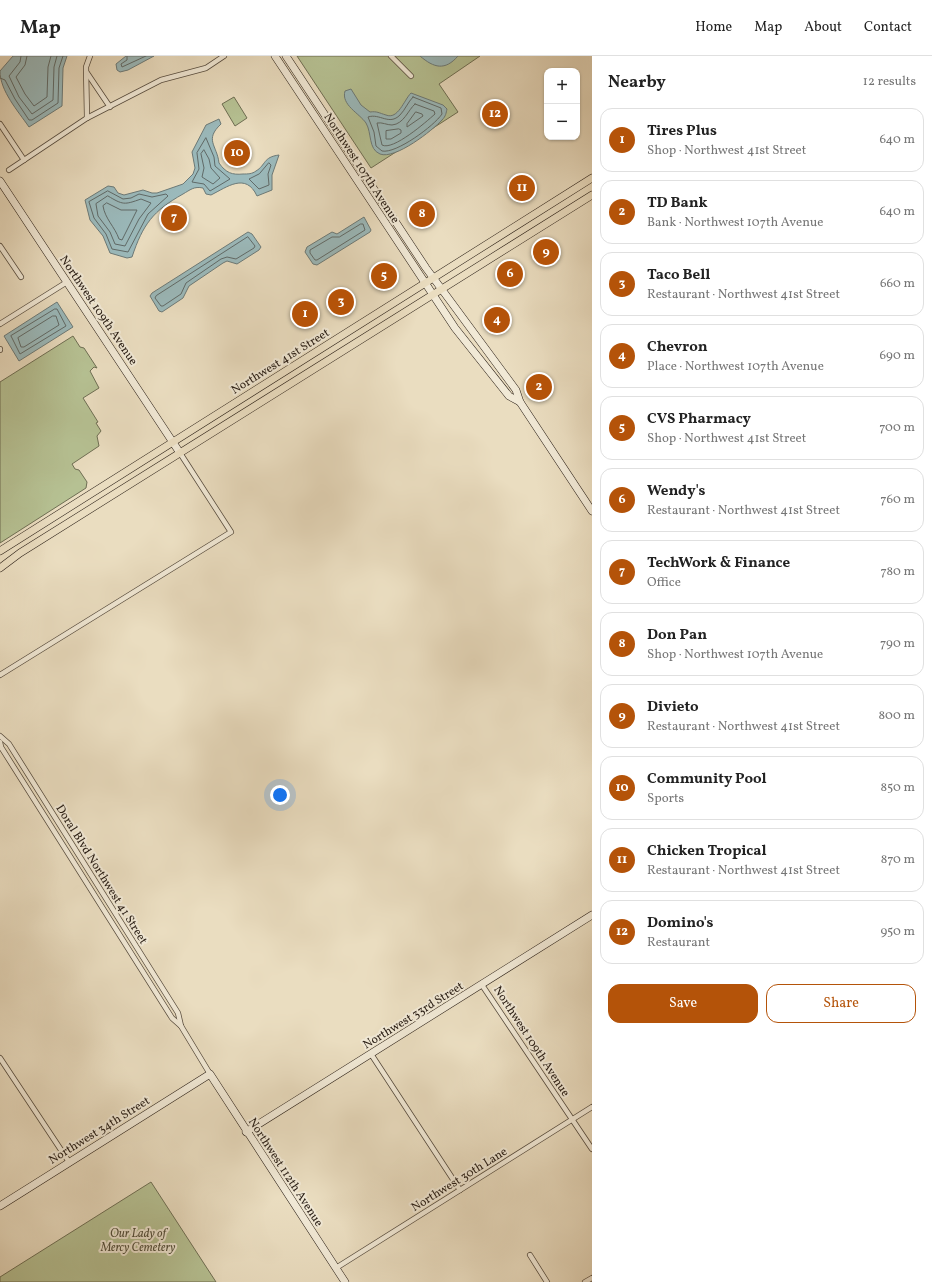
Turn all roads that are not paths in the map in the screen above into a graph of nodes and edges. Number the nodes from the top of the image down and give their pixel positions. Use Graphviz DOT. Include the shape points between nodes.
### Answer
graph roads {
  1 [pos="90,56"];
  2 [pos="224,56"];
  3 [pos="276,56"];
  4 [pos="286,56"];
  5 [pos="391,56"];
  6 [pos="86,73"];
  7 [pos="411,76"];
  8 [pos="110,107"];
  9 [pos="87,118"];
  10 [pos="0,124"];
  11 [pos="24,160"];
  12 [pos="9,170"];
  13 [pos="592,178"];
  14 [pos="0,181"];
  15 [pos="592,194"];
  16 [pos="0,246"];
  17 [pos="6,255"];
  18 [pos="0,258"];
  19 [pos="21,277"];
  20 [pos="433,278"];
  21 [pos="67,282"];
  22 [pos="424,283"];
  23 [pos="442,288"];
  24 [pos="432,294"];
  25 [pos="0,324"];
  26 [pos="520,402"];
  27 [pos="173,442"];
  28 [pos="180,452"];
  29 [pos="591,506"];
  30 [pos="0,550"];
  31 [pos="20,553"];
  32 [pos="0,562"];
  33 [pos="0,568"];
  34 [pos="0,675"];
  35 [pos="0,736"];
  36 [pos="0,742"];
  37 [pos="592,915"];
  38 [pos="482,985"];
  39 [pos="181,1026"];
  40 [pos="372,1054"];
  41 [pos="0,1058"];
  42 [pos="210,1074"];
  43 [pos="592,1107"];
  44 [pos="572,1120"];
  45 [pos="246,1132"];
  46 [pos="592,1150"];
  47 [pos="69,1162"];
  48 [pos="460,1190"];
  49 [pos="0,1206"];
  50 [pos="530,1255"];
  51 [pos="336,1268"];
  52 [pos="592,1278"];
  53 [pos="346,1282"];
  54 [pos="547,1282"];
  55 [pos="585,1282"];
  1 -- 6 [label="street"];
  2 -- 8 [label="street" via="206,68 161,80"];
  3 -- 22 [label="street, Northwest 107th Avenue"];
  4 -- 20 [label="street, Northwest 107th Avenue"];
  5 -- 7 [label="street"];
  6 -- 8 [label="street"];
  6 -- 9 [label="street"];
  8 -- 9 [label="street"];
  9 -- 11 [label="street"];
  10 -- 11 [label="street"];
  11 -- 12 [label="street"];
  13 -- 20 [label="main road, Northwest 41st Street"];
  14 -- 21 [label="street, Northwest 109th Avenue"];
  15 -- 23 [label="main road, Northwest 41st Street"];
  16 -- 17 [label="street"];
  17 -- 18 [label="street"];
  17 -- 19 [label="street"];
  20 -- 22 [label="main road, Northwest 41st Street"];
  20 -- 23 [label="street, Northwest 107th Avenue"];
  21 -- 25 [label="street"];
  21 -- 27 [label="street, Northwest 109th Avenue"];
  22 -- 24 [label="street, Northwest 107th Avenue"];
  22 -- 27 [label="main road, Northwest 41st Street"];
  23 -- 24 [label="main road, Northwest 41st Street"];
  23 -- 26 [label="street, Northwest 107th Avenue" via="511,382"];
  24 -- 26 [label="street, Northwest 107th Avenue" via="481,363 509,396"];
  24 -- 28 [label="main road, Northwest 41st Street"];
  26 -- 29 [label="street, Northwest 107th Avenue"];
  27 -- 28 [label="street, Northwest 109th Avenue"];
  27 -- 30 [label="main road, Northwest 41st Street"];
  28 -- 31 [label="main road, Northwest 41st Street"];
  28 -- 34 [label="street" via="231,532"];
  31 -- 32 [label="main road, Northwest 41st Street"];
  31 -- 33 [label="main road, Northwest 41st Street"];
  35 -- 39 [label="street, Doral Blvd Northwest 41 Street" via="9,744 162,986 178,1013"];
  36 -- 39 [label="street, Doral Blvd Northwest 41 Street" via="172,1018"];
  37 -- 38 [label="street, Northwest 33rd Street"];
  38 -- 40 [label="street, Northwest 33rd Street"];
  38 -- 44 [label="street, Northwest 109th Avenue"];
  39 -- 42 [label="street, Doral Blvd Northwest 41 Street"];
  40 -- 45 [label="street, Northwest 33rd Street"];
  40 -- 48 [label="street"];
  41 -- 47 [label="street"];
  42 -- 45 [label="street, Northwest 112th Avenue"];
  42 -- 47 [label="street, Northwest 34th Street"];
  43 -- 44 [label="street, Northwest 30th Lane"];
  44 -- 46 [label="street, Northwest 109th Avenue"];
  44 -- 48 [label="street, Northwest 30th Lane"];
  45 -- 51 [label="street, Northwest 112th Avenue"];
  47 -- 49 [label="street, Northwest 34th Street"];
  48 -- 51 [label="street, Northwest 30th Lane"];
  50 -- 54 [label="street"];
  51 -- 53 [label="street, Northwest 112th Avenue"];
  52 -- 55 [label="street"];
}
